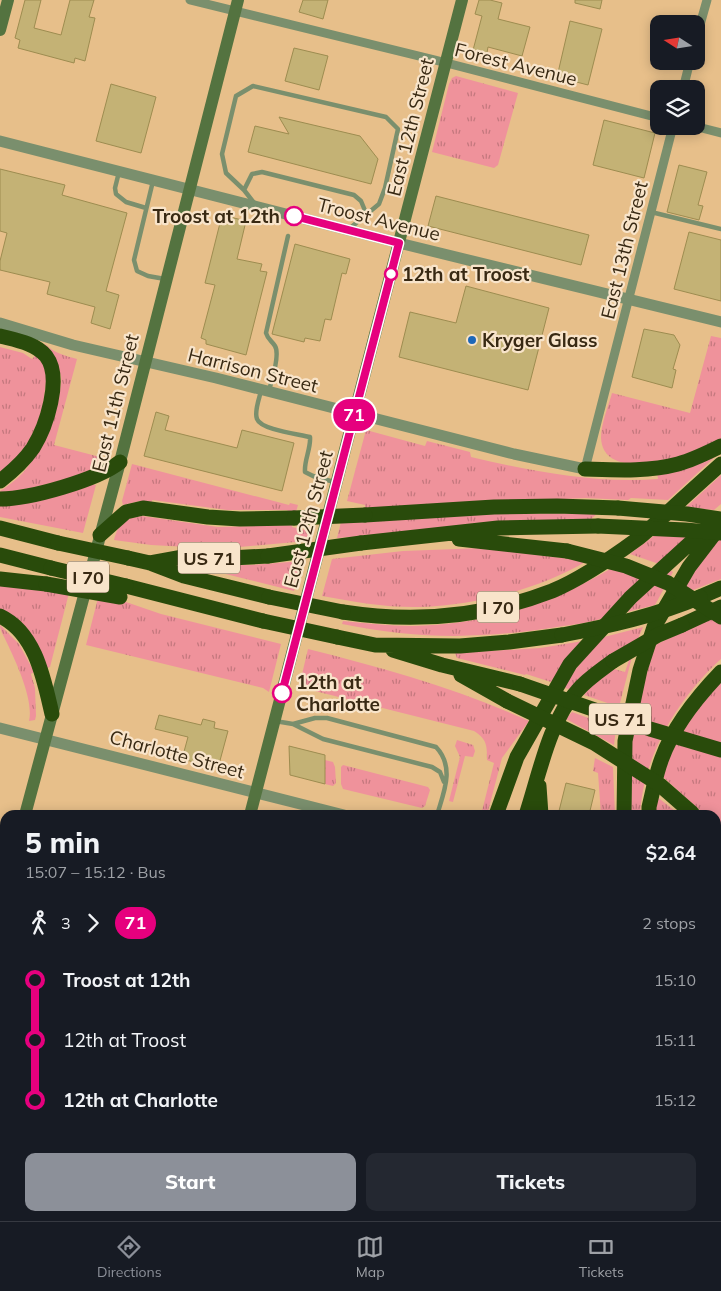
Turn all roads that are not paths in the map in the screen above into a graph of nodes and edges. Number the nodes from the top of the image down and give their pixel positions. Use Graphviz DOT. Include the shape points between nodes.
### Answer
graph roads {
  1 [pos="8,0"];
  2 [pos="190,0"];
  3 [pos="462,0"];
  4 [pos="706,0"];
  5 [pos="236,6"];
  6 [pos="702,15"];
  7 [pos="0,30"];
  8 [pos="446,63"];
  9 [pos="650,116"];
  10 [pos="705,129"];
  11 [pos="721,133"];
  12 [pos="672,135"];
  13 [pos="0,141"];
  14 [pos="120,171"];
  15 [pos="153,179"];
  16 [pos="188,188"];
  17 [pos="244,190"];
  18 [pos="256,206"];
  19 [pos="146,208"];
  20 [pos="651,212"];
  21 [pos="366,213"];
  22 [pos="721,229"];
  23 [pos="348,230"];
  24 [pos="288,236"];
  25 [pos="399,243"];
  26 [pos="166,279"];
  27 [pos="629,298"];
  28 [pos="721,322"];
  29 [pos="0,323"];
  30 [pos="0,336"];
  31 [pos="144,362"];
  32 [pos="265,391"];
  33 [pos="355,414"];
  34 [pos="721,446"];
  35 [pos="120,462"];
  36 [pos="721,464"];
  37 [pos="585,470"];
  38 [pos="0,481"];
  39 [pos="337,483"];
  40 [pos="0,499"];
  41 [pos="721,515"];
  42 [pos="721,519"];
  43 [pos="721,524"];
  44 [pos="0,528"];
  45 [pos="721,533"];
  46 [pos="100,535"];
  47 [pos="422,536"];
  48 [pos="0,555"];
  49 [pos="150,563"];
  50 [pos="0,579"];
  51 [pos="721,588"];
  52 [pos="123,592"];
  53 [pos="721,607"];
  54 [pos="0,616"];
  55 [pos="721,617"];
  56 [pos="375,645"];
  57 [pos="442,665"];
  58 [pos="721,672"];
  59 [pos="52,714"];
  60 [pos="275,721"];
  61 [pos="293,724"];
  62 [pos="0,728"];
  63 [pos="46,738"];
  64 [pos="721,750"];
  65 [pos="539,777"];
  66 [pos="445,786"];
  67 [pos="256,793"];
  68 [pos="26,810"];
  69 [pos="251,810"];
  70 [pos="324,810"];
  71 [pos="438,810"];
  72 [pos="498,810"];
  73 [pos="528,810"];
  74 [pos="541,810"];
  75 [pos="624,810"];
  76 [pos="649,810"];
  77 [pos="688,810"];
  1 -- 7 [label="main road"];
  2 -- 5 [label="street, Forest Avenue"];
  3 -- 8 [label="main road, East 12th Street"];
  4 -- 6 [label="street"];
  5 -- 8 [label="street, Forest Avenue"];
  5 -- 16 [label="main road, East 11th Street"];
  8 -- 9 [label="street, Forest Avenue"];
  8 -- 25 [label="main road, East 12th Street"];
  10 -- 11 [label="street"];
  12 -- 20 [label="street, East 13th Street"];
  13 -- 14 [label="street, Troost Avenue"];
  14 -- 15 [label="street, Troost Avenue"];
  14 -- 19 [label="lane" via="116,194 126,202"];
  15 -- 16 [label="street, Troost Avenue"];
  15 -- 19 [label="lane"];
  16 -- 18 [label="street, Troost Avenue"];
  16 -- 26 [label="main road, East 11th Street"];
  17 -- 18 [label="lane"];
  17 -- 21 [label="lane" via="252,174 262,172 354,195"];
  17 -- 21 [label="lane" via="226,173 222,154 236,96 253,86 386,117 398,129 379,204"];
  18 -- 23 [label="street, Troost Avenue"];
  19 -- 26 [label="lane" via="134,260 137,271"];
  20 -- 22 [label="lane"];
  20 -- 27 [label="street, East 13th Street"];
  21 -- 23 [label="lane"];
  23 -- 25 [label="street, Troost Avenue"];
  24 -- 32 [label="lane" via="266,333 277,353"];
  25 -- 27 [label="street, Troost Avenue"];
  25 -- 33 [label="main road, East 12th Street"];
  26 -- 31 [label="main road, East 11th Street"];
  27 -- 28 [label="street, Troost Avenue"];
  27 -- 37 [label="street, East 13th Street"];
  29 -- 31 [label="street, Harrison Street"];
  30 -- 38 [label="highway" via="31,345 46,356 53,373 52,398 44,424 16,469"];
  31 -- 32 [label="street, Harrison Street"];
  31 -- 35 [label="main road, East 11th Street"];
  32 -- 33 [label="street, Harrison Street"];
  32 -- 39 [label="lane" via="256,417 258,422 310,437 305,472"];
  33 -- 37 [label="street, Harrison Street"];
  33 -- 39 [label="main road, East 12th Street"];
  34 -- 37 [label="highway" via="679,464 629,470"];
  35 -- 40 [label="highway" via="102,473 49,491 16,499"];
  35 -- 46 [label="main road, East 11th Street"];
  36 -- 49 [label="highway, I 70, bridge" via="638,539 592,570 553,590 485,611 450,617 366,616 269,597 184,576"];
  39 -- 60 [label="main road, East 12th Street"];
  41 -- 72 [label="highway" via="631,597 570,664 516,758"];
  42 -- 46 [label="highway, bridge" via="618,508 557,506 294,518 224,518 143,508 126,512"];
  43 -- 75 [label="highway" via="689,567 654,627 640,670 625,741"];
  44 -- 49 [label="highway, I 70, bridge"];
  45 -- 47 [label="highway, US 71, bridge" via="598,526 498,528"];
  46 -- 59 [label="main road, East 11th Street"];
  47 -- 49 [label="highway, US 71, bridge" via="268,556 183,557"];
  47 -- 55 [label="highway, bridge" via="567,551 626,566 668,583"];
  48 -- 52 [label="highway, I 70, bridge"];
  50 -- 52 [label="highway, bridge"];
  51 -- 56 [label="highway, I 70, bridge" via="622,623 562,635 460,646"];
  52 -- 56 [label="highway, I 70, bridge" via="153,594"];
  53 -- 65 [label="highway, bridge" via="658,635 613,661 577,691 561,713"];
  54 -- 59 [label="highway" via="21,632 30,645"];
  56 -- 57 [label="highway, US 71"];
  57 -- 64 [label="highway, US 71, bridge" via="520,684"];
  57 -- 77 [label="highway, bridge" via="594,743 660,785"];
  58 -- 76 [label="highway" via="679,723 662,758"];
  59 -- 63 [label="main road, East 11th Street"];
  60 -- 61 [label="lane"];
  60 -- 67 [label="main road, East 12th Street"];
  61 -- 66 [label="lane" via="323,739 432,767 442,776"];
  61 -- 66 [label="lane" via="327,718 436,747 447,763"];
  62 -- 63 [label="street, Charlotte Street"];
  63 -- 67 [label="street, Charlotte Street"];
  63 -- 68 [label="main road, East 11th Street"];
  65 -- 73 [label="highway"];
  65 -- 74 [label="highway"];
  66 -- 71 [label="lane"];
  67 -- 69 [label="main road, East 12th Street"];
  67 -- 70 [label="street, Charlotte Street"];
}
